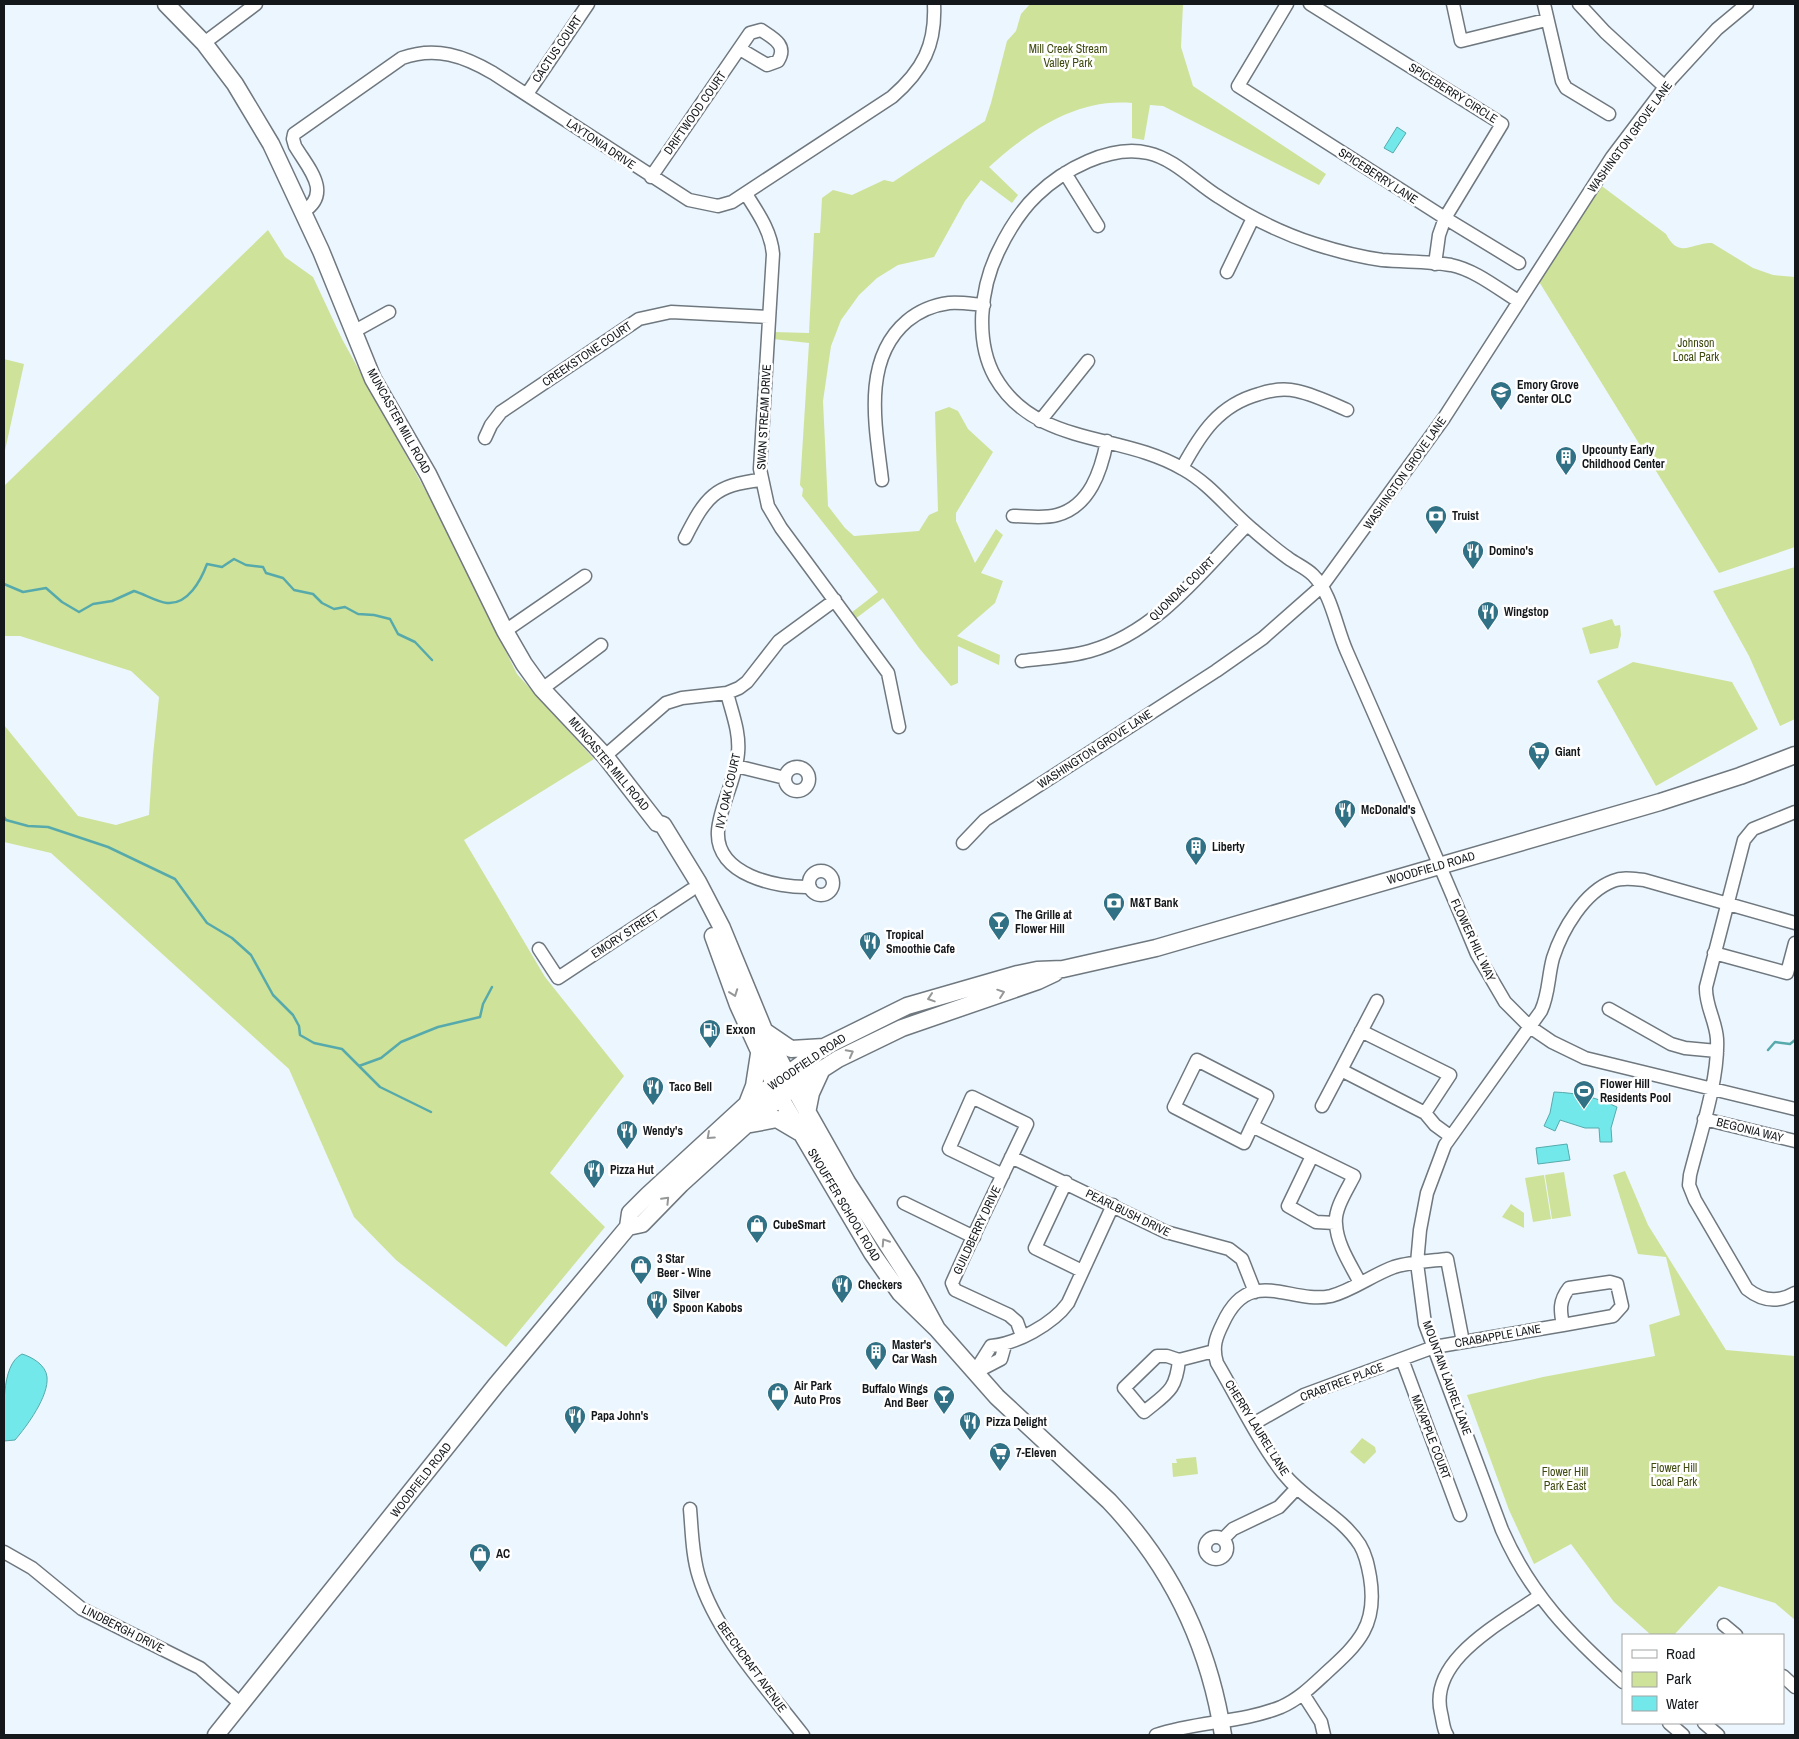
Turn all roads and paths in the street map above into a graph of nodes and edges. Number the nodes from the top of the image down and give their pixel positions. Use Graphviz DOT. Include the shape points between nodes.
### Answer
graph roads {
  1 [pos="166,4"];
  2 [pos="256,4"];
  3 [pos="588,4"];
  4 [pos="934,4"];
  5 [pos="1287,4"];
  6 [pos="1310,4"];
  7 [pos="1453,4"];
  8 [pos="1544,4"];
  9 [pos="1578,4"];
  10 [pos="1747,4"];
  11 [pos="1546,20"];
  12 [pos="204,43"];
  13 [pos="740,49"];
  14 [pos="1665,87"];
  15 [pos="526,94"];
  16 [pos="1609,114"];
  17 [pos="1066,173"];
  18 [pos="651,177"];
  19 [pos="746,194"];
  20 [pos="303,212"];
  21 [pos="1253,218"];
  22 [pos="1445,218"];
  23 [pos="1098,226"];
  24 [pos="1520,263"];
  25 [pos="1435,264"];
  26 [pos="1227,272"];
  27 [pos="1518,301"];
  28 [pos="984,305"];
  29 [pos="389,312"];
  30 [pos="769,317"];
  31 [pos="353,332"];
  32 [pos="1088,361"];
  33 [pos="1348,410"];
  34 [pos="1040,421"];
  35 [pos="485,438"];
  36 [pos="1107,441"];
  37 [pos="1182,468"];
  38 [pos="761,480"];
  39 [pos="882,480"];
  40 [pos="1013,516"];
  41 [pos="1247,525"];
  42 [pos="685,538"];
  43 [pos="585,576"];
  44 [pos="1322,586"];
  45 [pos="835,600"];
  46 [pos="505,631"];
  47 [pos="601,645"];
  48 [pos="1022,661"];
  49 [pos="542,689"];
  50 [pos="726,693"];
  51 [pos="899,727"];
  52 [pos="1795,755"];
  53 [pos="605,756"];
  54 [pos="736,766"];
  55 [pos="785,778"];
  56 [pos="1795,812"];
  57 [pos="657,823"];
  58 [pos="963,843"];
  59 [pos="1440,865"];
  60 [pos="810,887"];
  61 [pos="691,890"];
  62 [pos="1727,903"];
  63 [pos="1795,923"];
  64 [pos="1795,943"];
  65 [pos="539,949"];
  66 [pos="1714,953"];
  67 [pos="1063,969"];
  68 [pos="1377,1001"];
  69 [pos="1610,1009"];
  70 [pos="1530,1027"];
  71 [pos="764,1030"];
  72 [pos="1361,1031"];
  73 [pos="826,1046"];
  74 [pos="1717,1051"];
  75 [pos="759,1054"];
  76 [pos="822,1069"];
  77 [pos="1341,1070"];
  78 [pos="784,1086"];
  79 [pos="1711,1089"];
  80 [pos="747,1104"];
  81 [pos="1322,1106"];
  82 [pos="1795,1109"];
  83 [pos="1425,1112"];
  84 [pos="807,1113"];
  85 [pos="1704,1119"];
  86 [pos="746,1125"];
  87 [pos="1252,1126"];
  88 [pos="800,1133"];
  89 [pos="1450,1136"];
  90 [pos="1795,1141"];
  91 [pos="1312,1156"];
  92 [pos="1012,1157"];
  93 [pos="1003,1176"];
  94 [pos="1066,1182"];
  95 [pos="904,1203"];
  96 [pos="1113,1205"];
  97 [pos="1335,1224"];
  98 [pos="628,1227"];
  99 [pos="974,1237"];
  100 [pos="1417,1263"];
  101 [pos="1082,1271"];
  102 [pos="1360,1283"];
  103 [pos="1255,1292"];
  104 [pos="1795,1293"];
  105 [pos="1563,1325"];
  106 [pos="937,1329"];
  107 [pos="1022,1336"];
  108 [pos="1463,1342"];
  109 [pos="1434,1348"];
  110 [pos="1214,1351"];
  111 [pos="1402,1359"];
  112 [pos="1179,1360"];
  113 [pos="974,1373"];
  114 [pos="1253,1424"];
  115 [pos="1296,1489"];
  116 [pos="690,1509"];
  117 [pos="1460,1515"];
  118 [pos="1223,1539"];
  119 [pos="4,1552"];
  120 [pos="1539,1596"];
  121 [pos="1724,1625"];
  122 [pos="1735,1634"];
  123 [pos="1784,1677"];
  124 [pos="1622,1681"];
  125 [pos="1795,1687"];
  126 [pos="1303,1694"];
  127 [pos="242,1705"];
  128 [pos="1670,1724"];
  129 [pos="1222,1729"];
  130 [pos="216,1735"];
  131 [pos="803,1735"];
  132 [pos="1156,1735"];
  133 [pos="1324,1735"];
  134 [pos="1448,1735"];
  135 [pos="1683,1735"];
  1 -- 12 [label="main road, MUNCASTER MILL ROAD"];
  2 -- 12 [label="street"];
  3 -- 15 [label="street, CACTUS COURT"];
  4 -- 19 [label="street, LAYTONIA DRIVE" via="932,36 919,69 908,83 892,97"];
  5 -- 22 [label="street, SPICEBERRY LANE" via="1238,86"];
  6 -- 22 [label="street, SPICEBERRY CIRCLE" via="1502,124"];
  7 -- 11 [label="street" via="1461,40"];
  8 -- 11 [label="street"];
  9 -- 14 [label="street"];
  10 -- 14 [label="street, WASHINGTON GROVE LANE" via="1717,29"];
  11 -- 16 [label="street" via="1566,88"];
  12 -- 20 [label="main road, MUNCASTER MILL ROAD" via="235,84 271,144"];
  13 -- 18 [label="street, DRIFTWOOD COURT"];
  14 -- 27 [label="street, WASHINGTON GROVE LANE" via="1612,157"];
  15 -- 18 [label="street, LAYTONIA DRIVE"];
  15 -- 20 [label="street, LAYTONIA DRIVE" via="468,59 423,53 402,58 294,134 295,146 318,189 318,198 313,206"];
  17 -- 21 [label="street" via="1084,162 1110,154 1148,153 1171,163"];
  17 -- 23 [label="street"];
  17 -- 28 [label="street" via="1038,194 1013,222 996,255"];
  18 -- 19 [label="street, LAYTONIA DRIVE" via="689,200 704,205 718,206"];
  19 -- 30 [label="street, SWAN STREAM DRIVE" via="772,242"];
  20 -- 31 [label="main road, MUNCASTER MILL ROAD"];
  21 -- 25 [label="street" via="1294,237 1337,251 1378,260"];
  21 -- 26 [label="street"];
  22 -- 24 [label="street, SPICEBERRY LANE"];
  22 -- 25 [label="street"];
  25 -- 27 [label="street" via="1471,272"];
  27 -- 44 [label="street, WASHINGTON GROVE LANE" via="1444,418"];
  28 -- 34 [label="street" via="984,342 993,374 1015,403"];
  28 -- 39 [label="street" via="949,303 927,308 902,325 889,341 879,364 874,396"];
  29 -- 31 [label="street"];
  30 -- 35 [label="street, CREEKSTONE COURT" via="671,312 639,319 502,412"];
  30 -- 38 [label="street, SWAN STREAM DRIVE"];
  31 -- 46 [label="main road, MUNCASTER MILL ROAD" via="374,379 428,474"];
  32 -- 34 [label="street"];
  33 -- 37 [label="street" via="1295,390 1272,390 1243,398 1211,421"];
  34 -- 36 [label="street" via="1063,432"];
  36 -- 37 [label="street" via="1140,450"];
  36 -- 40 [label="street" via="1097,480 1077,504 1058,515"];
  37 -- 41 [label="street" via="1213,490"];
  38 -- 42 [label="street" via="736,483 715,492 700,509"];
  38 -- 45 [label="street, SWAN STREAM DRIVE" via="768,506 781,528"];
  41 -- 44 [label="street" via="1312,574"];
  41 -- 48 [label="street, QUONDAL COURT" via="1161,613 1139,630 1089,651"];
  43 -- 46 [label="street"];
  44 -- 58 [label="street, WASHINGTON GROVE LANE" via="1263,638 985,820"];
  44 -- 59 [label="street, FLOWER HILL WAY" via="1344,646"];
  45 -- 50 [label="street" via="779,641 747,682"];
  45 -- 51 [label="street, SWAN STREAM DRIVE" via="888,673"];
  46 -- 49 [label="main road, MUNCASTER MILL ROAD"];
  47 -- 49 [label="street"];
  49 -- 53 [label="main road, MUNCASTER MILL ROAD"];
  50 -- 53 [label="street" via="666,703"];
  50 -- 54 [label="street, IVY OAK COURT" via="738,734"];
  52 -- 59 [label="main road, WOODFIELD ROAD" via="1660,802"];
  53 -- 57 [label="main road, MUNCASTER MILL ROAD"];
  54 -- 55 [label="street"];
  54 -- 60 [label="street, IVY OAK COURT" via="718,830 722,850 746,874 784,886"];
  56 -- 62 [label="street" via="1747,834"];
  57 -- 61 [label="main road, MUNCASTER MILL ROAD" via="655,828"];
  57 -- 71 [label="main road, MUNCASTER MILL ROAD" via="663,825 707,898"];
  59 -- 67 [label="main road, WOODFIELD ROAD" via="1156,948"];
  59 -- 70 [label="street, FLOWER HILL WAY" via="1492,982 1505,1002"];
  61 -- 65 [label="street, EMORY STREET" via="558,978"];
  61 -- 75 [label="main road, MUNCASTER MILL ROAD, one-way"];
  62 -- 63 [label="street, MOUNTAIN LAUREL LANE"];
  62 -- 66 [label="street"];
  62 -- 70 [label="street, MOUNTAIN LAUREL LANE" via="1644,880 1629,878 1602,886 1584,904 1559,943 1549,974 1546,1001"];
  64 -- 66 [label="street" via="1787,973"];
  66 -- 74 [label="street" via="1705,995 1717,1037"];
  67 -- 73 [label="main road, WOODFIELD ROAD, one-way" via="1037,970 937,996 878,1019"];
  76 -- 67 [label="main road, WOODFIELD ROAD, one-way" via="902,1028 1038,981"];
  68 -- 72 [label="street"];
  69 -- 74 [label="street" via="1671,1044"];
  70 -- 79 [label="street, FLOWER HILL WAY" via="1585,1058"];
  70 -- 89 [label="street, MOUNTAIN LAUREL LANE"];
  71 -- 73 [label="main road" via="791,1049"];
  71 -- 78 [label="main road, MUNCASTER MILL ROAD"];
  72 -- 77 [label="street"];
  72 -- 83 [label="street" via="1450,1075"];
  73 -- 78 [label="main road, WOODFIELD ROAD"];
  74 -- 79 [label="street"];
  75 -- 78 [label="main road, MUNCASTER MILL ROAD"];
  75 -- 80 [label="main road" via="754,1086"];
  76 -- 78 [label="main road, WOODFIELD ROAD"];
  76 -- 84 [label="main road" via="811,1093"];
  77 -- 81 [label="street"];
  77 -- 83 [label="street"];
  78 -- 80 [label="main road, WOODFIELD ROAD"];
  78 -- 84 [label="main road, SNOUFFER SCHOOL ROAD"];
  78 -- 86 [label="main road, WOODFIELD ROAD"];
  78 -- 88 [label="main road, SNOUFFER SCHOOL ROAD"];
  79 -- 82 [label="street, FLOWER HILL WAY"];
  79 -- 85 [label="street"];
  80 -- 98 [label="main road, WOODFIELD ROAD, one-way" via="648,1195 630,1214"];
  83 -- 89 [label="street"];
  106 -- 84 [label="main road, SNOUFFER SCHOOL ROAD, one-way"];
  85 -- 90 [label="street, BEGONIA WAY"];
  85 -- 104 [label="street" via="1690,1175 1695,1200 1747,1289 1766,1300 1784,1299"];
  86 -- 88 [label="main road" via="777,1119"];
  98 -- 86 [label="main road, WOODFIELD ROAD, one-way" via="642,1224"];
  87 -- 87 [label="street" via="1244,1143 1174,1107 1197,1060 1267,1096"];
  87 -- 91 [label="street"];
  88 -- 106 [label="main road, SNOUFFER SCHOOL ROAD" via="872,1253 900,1293"];
  89 -- 100 [label="street, MOUNTAIN LAUREL LANE" via="1425,1202"];
  91 -- 97 [label="street" via="1354,1176 1340,1204"];
  91 -- 97 [label="street" via="1288,1206 1316,1222"];
  92 -- 93 [label="street, GUILDBERRY DRIVE"];
  92 -- 93 [label="street, GUILDBERRY DRIVE" via="1027,1124 972,1097 949,1149"];
  92 -- 94 [label="street, PEARLBUSH DRIVE"];
  93 -- 99 [label="street, GUILDBERRY DRIVE"];
  94 -- 96 [label="street, PEARLBUSH DRIVE"];
  94 -- 101 [label="street" via="1035,1248"];
  95 -- 99 [label="street"];
  96 -- 101 [label="street"];
  96 -- 103 [label="street, PEARLBUSH DRIVE" via="1166,1232 1229,1249 1242,1259"];
  97 -- 102 [label="street"];
  98 -- 127 [label="main road, WOODFIELD ROAD" via="496,1385"];
  99 -- 107 [label="street, GUILDBERRY DRIVE" via="953,1287 1009,1315"];
  100 -- 102 [label="street" via="1395,1267"];
  100 -- 108 [label="street" via="1447,1259"];
  100 -- 109 [label="street, MOUNTAIN LAUREL LANE" via="1425,1324"];
  101 -- 107 [label="street" via="1061,1314"];
  102 -- 103 [label="street" via="1320,1298 1277,1290"];
  103 -- 110 [label="street" via="1240,1300 1226,1316 1216,1337"];
  105 -- 105 [label="street, CRABAPPLE LANE" via="1613,1316 1622,1306 1617,1284 1610,1282 1569,1288 1562,1297 1560,1309"];
  105 -- 108 [label="street, CRABAPPLE LANE"];
  106 -- 113 [label="main road, SNOUFFER SCHOOL ROAD"];
  107 -- 113 [label="street" via="1005,1345 1001,1359"];
  108 -- 109 [label="street, CRABAPPLE LANE"];
  109 -- 111 [label="street, CRABTREE PLACE"];
  109 -- 120 [label="street, MOUNTAIN LAUREL LANE" via="1502,1530"];
  110 -- 112 [label="street"];
  110 -- 114 [label="street, CHERRY LAUREL LANE" via="1217,1363"];
  111 -- 114 [label="street, CRABTREE PLACE" via="1304,1395"];
  111 -- 117 [label="street, MAYAPPLE COURT"];
  112 -- 112 [label="street" via="1157,1356 1124,1388 1144,1412 1172,1388"];
  113 -- 129 [label="main road, SNOUFFER SCHOOL ROAD" via="1109,1501 1150,1548 1173,1584 1196,1633 1212,1678"];
  114 -- 115 [label="street, CHERRY LAUREL LANE"];
  115 -- 118 [label="street" via="1279,1507 1233,1528"];
  115 -- 126 [label="street, CHERRY LAUREL LANE" via="1347,1530 1360,1545 1367,1561 1373,1597 1365,1631 1354,1648"];
  116 -- 131 [label="street, BEECHCRAFT AVENUE" via="694,1558 707,1599 721,1627"];
  119 -- 127 [label="street, LINDBERGH DRIVE" via="32,1568 82,1609 200,1668"];
  120 -- 124 [label="street, MOUNTAIN LAUREL LANE" via="1562,1625"];
  120 -- 134 [label="street" via="1463,1651 1451,1664 1439,1706"];
  121 -- 122 [label="street"];
  123 -- 125 [label="street"];
  126 -- 129 [label="street, CHERRY LAUREL LANE"];
  126 -- 133 [label="street" via="1321,1722"];
  127 -- 130 [label="main road, WOODFIELD ROAD"];
  128 -- 135 [label="street"];
  129 -- 132 [label="street, CHERRY LAUREL LANE" via="1182,1728"];
}
